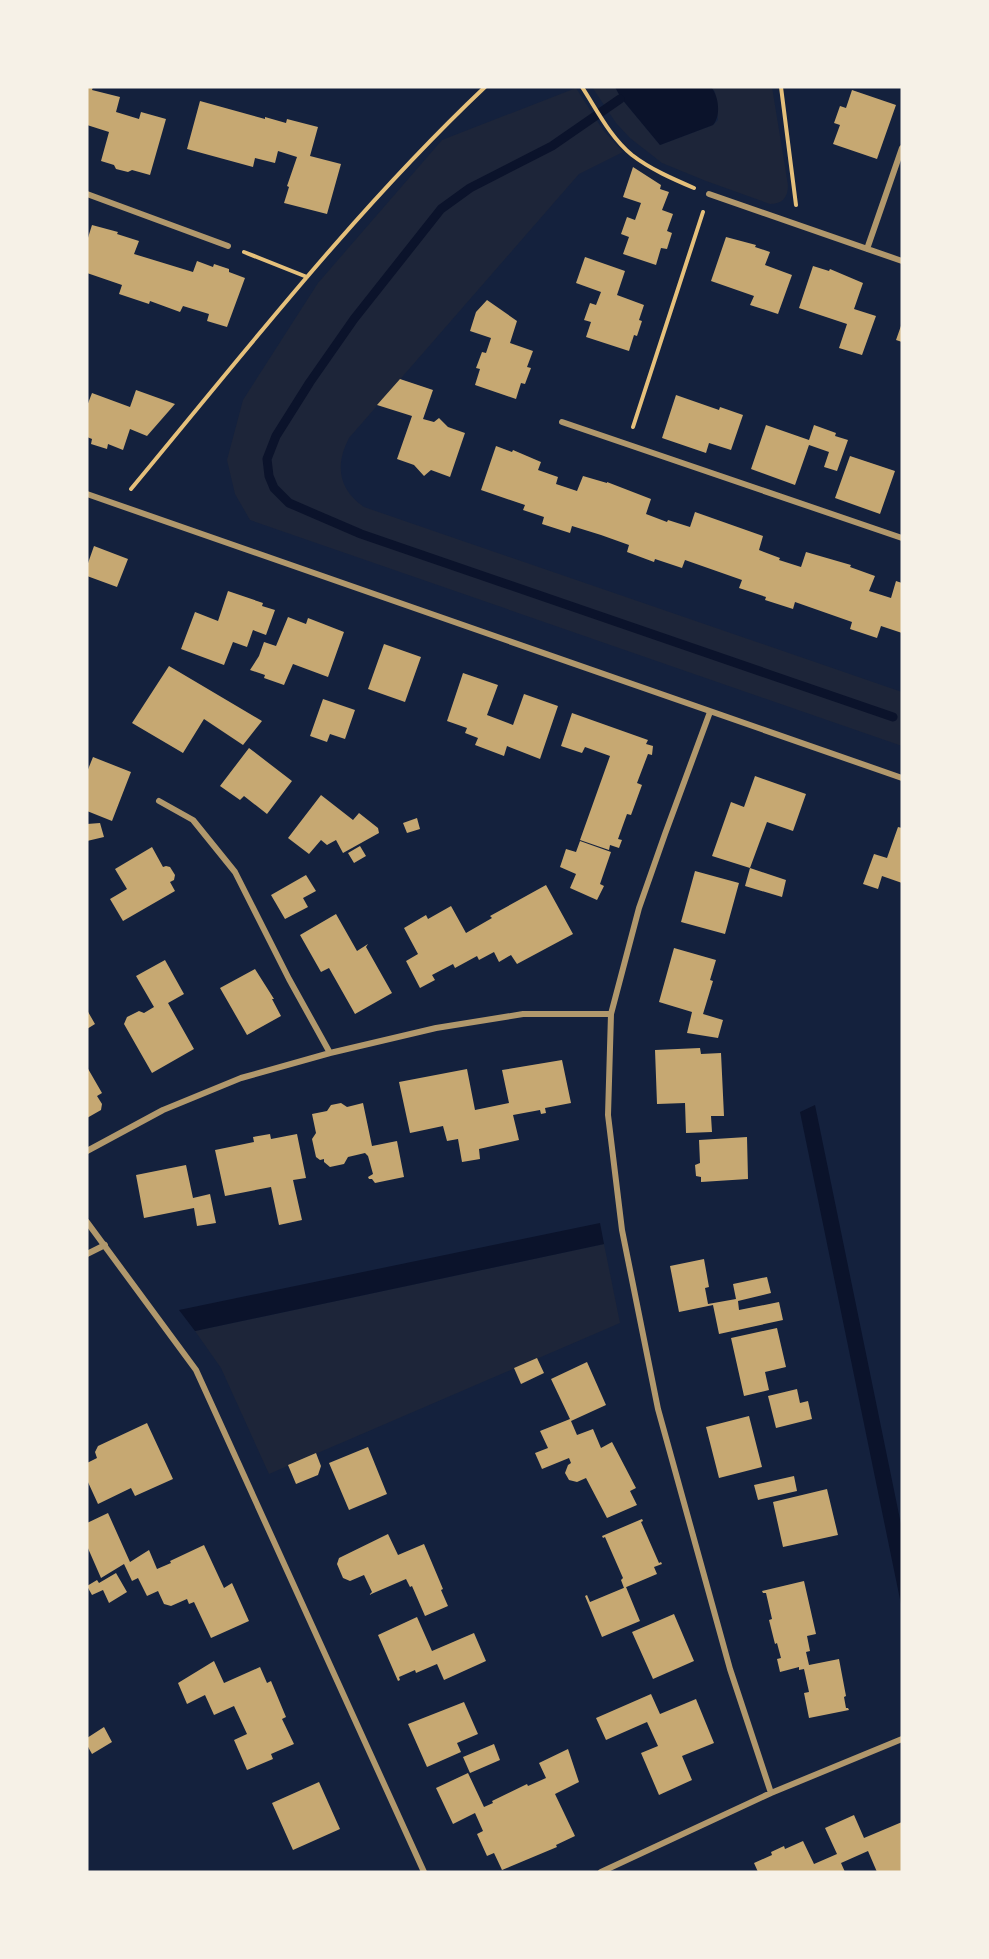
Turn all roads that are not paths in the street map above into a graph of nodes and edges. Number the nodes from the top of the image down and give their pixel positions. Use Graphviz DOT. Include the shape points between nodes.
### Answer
graph roads {
  1 [pos="902,148"];
  2 [pos="87,194"];
  3 [pos="709,194"];
  4 [pos="228,246"];
  5 [pos="867,249"];
  6 [pos="902,261"];
  7 [pos="562,422"];
  8 [pos="87,494"];
  9 [pos="902,538"];
  10 [pos="710,712"];
  11 [pos="902,778"];
  12 [pos="159,801"];
  13 [pos="610,1014"];
  14 [pos="330,1053"];
  15 [pos="87,1151"];
  16 [pos="87,1222"];
  17 [pos="105,1245"];
  18 [pos="87,1254"];
  19 [pos="902,1739"];
  20 [pos="771,1793"];
  21 [pos="424,1872"];
  22 [pos="601,1872"];
  1 -- 5 [label="street"];
  2 -- 4 [label="street"];
  3 -- 5 [label="street"];
  5 -- 6 [label="street"];
  7 -- 9 [label="street"];
  8 -- 10 [label="street"];
  10 -- 11 [label="street"];
  10 -- 13 [label="street" via="639,908"];
  12 -- 14 [label="street" via="193,820 236,872"];
  13 -- 14 [label="street" via="523,1014 436,1028"];
  13 -- 20 [label="street" via="608,1115 622,1230 658,1409 730,1670"];
  14 -- 15 [label="street" via="241,1078 163,1110"];
  16 -- 17 [label="street"];
  17 -- 18 [label="street"];
  17 -- 21 [label="street" via="196,1370"];
  19 -- 20 [label="street"];
  20 -- 22 [label="street"];
}
